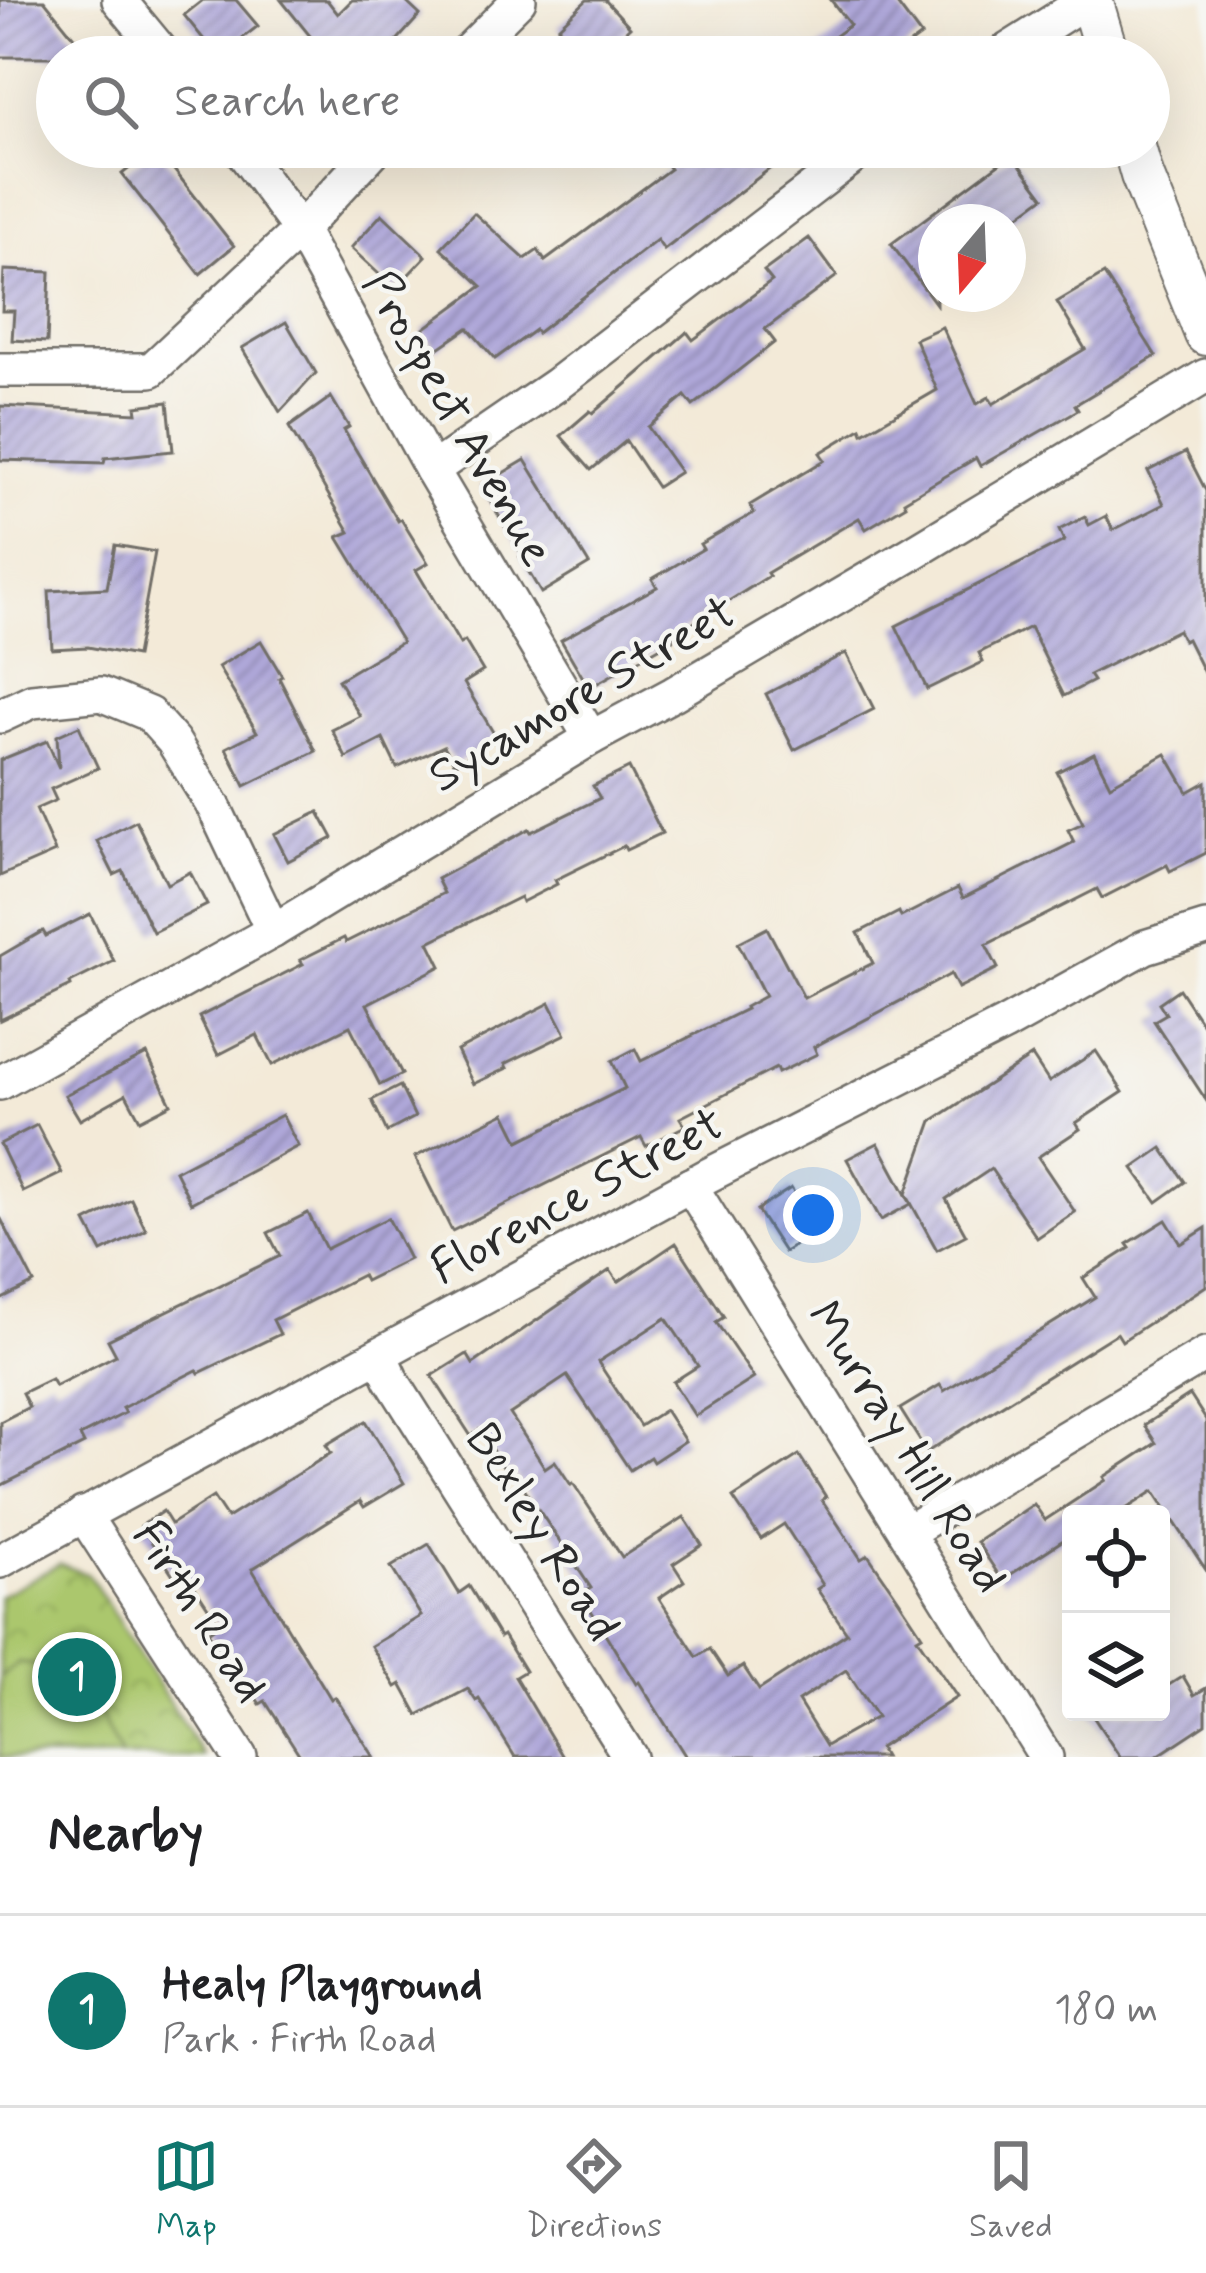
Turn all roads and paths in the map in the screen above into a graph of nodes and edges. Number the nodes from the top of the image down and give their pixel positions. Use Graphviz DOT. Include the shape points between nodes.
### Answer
graph roads {
  1 [pos="119,0"];
  2 [pos="519,0"];
  3 [pos="1089,0"];
  4 [pos="149,36"];
  5 [pos="483,36"];
  6 [pos="1031,36"];
  7 [pos="1101,36"];
  8 [pos="254,168"];
  9 [pos="358,168"];
  10 [pos="839,168"];
  11 [pos="1140,168"];
  12 [pos="300,230"];
  13 [pos="1206,334"];
  14 [pos="0,370"];
  15 [pos="1206,376"];
  16 [pos="432,470"];
  17 [pos="0,716"];
  18 [pos="591,738"];
  19 [pos="1206,928"];
  20 [pos="273,932"];
  21 [pos="0,1083"];
  22 [pos="689,1185"];
  23 [pos="1206,1354"];
  24 [pos="380,1355"];
  25 [pos="83,1514"];
  26 [pos="907,1532"];
  27 [pos="0,1561"];
  28 [pos="240,1757"];
  29 [pos="630,1757"];
  30 [pos="1046,1757"];
  1 -- 4 [label="street"];
  2 -- 5 [label="street"];
  3 -- 6 [label="street"];
  3 -- 7 [label="main road"];
  8 -- 12 [label="street, Prospect Avenue"];
  9 -- 12 [label="street"];
  10 -- 16 [label="street"];
  11 -- 13 [label="main road"];
  12 -- 14 [label="street" via="151,370"];
  12 -- 16 [label="street, Prospect Avenue"];
  15 -- 18 [label="street, Sycamore Street"];
  16 -- 18 [label="street, Prospect Avenue"];
  17 -- 20 [label="street" via="32,700 101,694 149,714 214,807"];
  18 -- 20 [label="street, Sycamore Street"];
  19 -- 22 [label="street, Florence Street" via="1145,947"];
  20 -- 21 [label="street, Sycamore Street"];
  22 -- 24 [label="street, Florence Street"];
  22 -- 26 [label="street, Murray Hill Road"];
  23 -- 26 [label="street"];
  24 -- 25 [label="street, Florence Street"];
  24 -- 29 [label="street, Bexley Road"];
  25 -- 27 [label="street, Florence Street"];
  25 -- 28 [label="street, Firth Road"];
  26 -- 30 [label="street, Murray Hill Road"];
}
